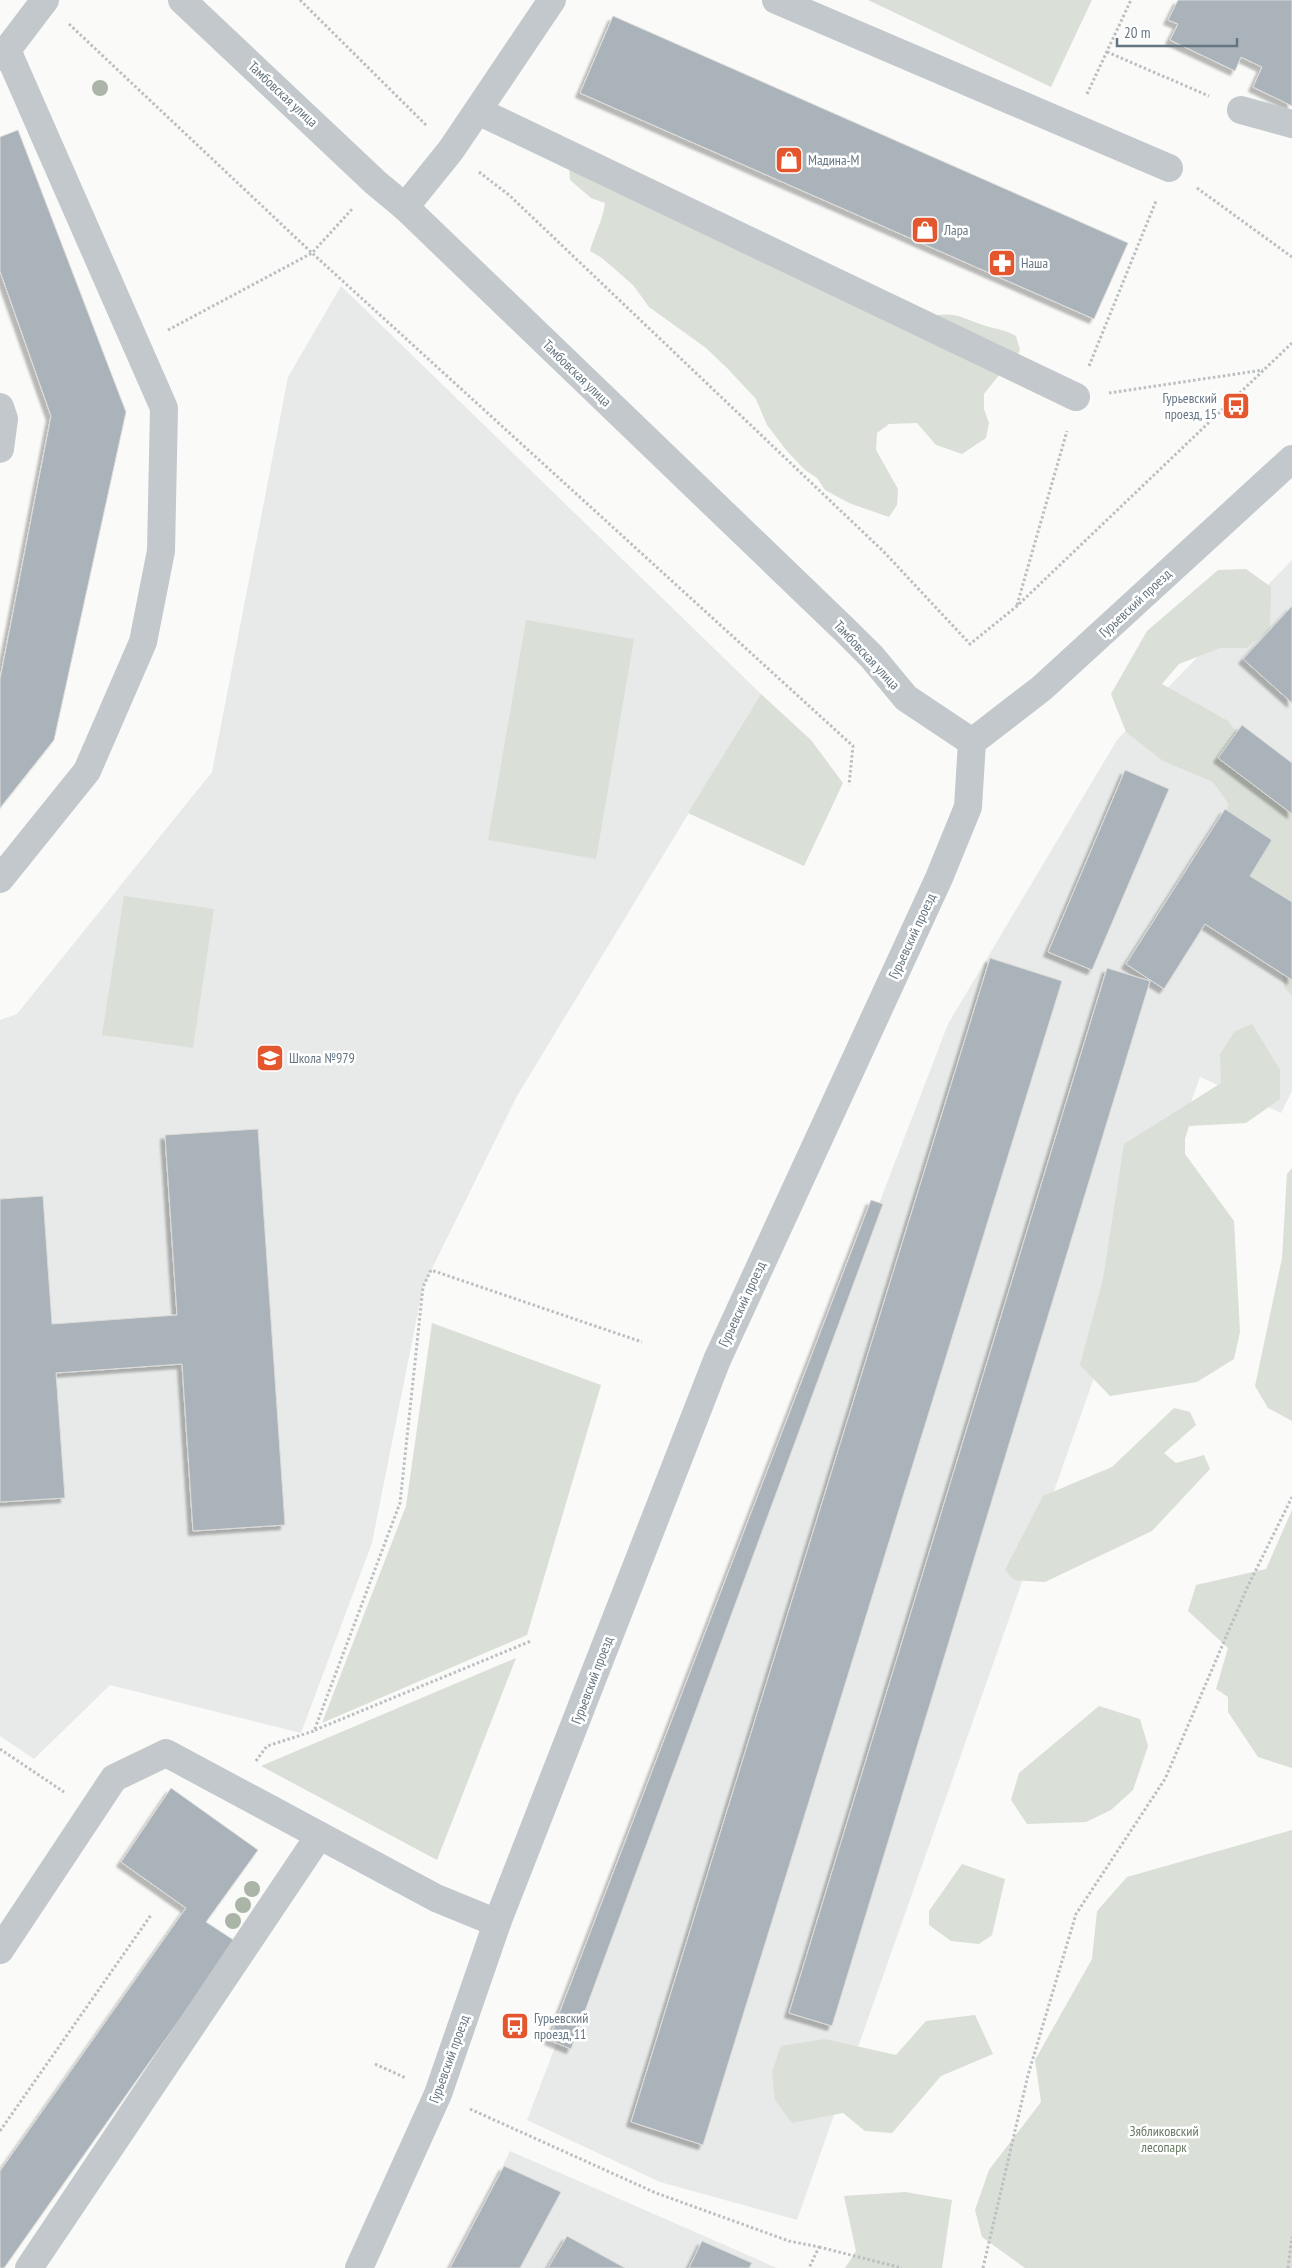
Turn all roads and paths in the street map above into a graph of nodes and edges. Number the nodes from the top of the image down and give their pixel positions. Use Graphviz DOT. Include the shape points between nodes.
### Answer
graph roads {
  1 [pos="44,0"];
  2 [pos="182,0"];
  3 [pos="300,0"];
  4 [pos="552,0"];
  5 [pos="776,0"];
  6 [pos="1131,0"];
  7 [pos="1107,52"];
  8 [pos="4,54"];
  9 [pos="1241,110"];
  10 [pos="478,111"];
  11 [pos="1292,124"];
  12 [pos="1072,126"];
  13 [pos="451,150"];
  14 [pos="1170,168"];
  15 [pos="376,183"];
  16 [pos="405,207"];
  17 [pos="312,253"];
  18 [pos="1292,257"];
  19 [pos="1292,343"];
  20 [pos="137,346"];
  21 [pos="1263,370"];
  22 [pos="1076,398"];
  23 [pos="0,407"];
  24 [pos="0,449"];
  25 [pos="1292,459"];
  26 [pos="972,742"];
  27 [pos="849,785"];
  28 [pos="0,879"];
  29 [pos="642,1342"];
  30 [pos="1292,1496"];
  31 [pos="531,1641"];
  32 [pos="314,1731"];
  33 [pos="0,1749"];
  34 [pos="236,1791"];
  35 [pos="92,1811"];
  36 [pos="319,1836"];
  37 [pos="151,1915"];
  38 [pos="497,1922"];
  39 [pos="1,1945"];
  40 [pos="498,2122"];
  41 [pos="0,2131"];
  42 [pos="1292,2237"];
  43 [pos="819,2247"];
  44 [pos="29,2268"];
  45 [pos="359,2268"];
  46 [pos="809,2268"];
  47 [pos="902,2268"];
  48 [pos="983,2268"];
  49 [pos="1288,2268"];
  1 -- 8 [label="street"];
  1 -- 17 [label="path"];
  2 -- 15 [label="street, Тамбовская улица"];
  3 -- 13 [label="path"];
  4 -- 10 [label="street"];
  5 -- 12 [label="street"];
  6 -- 7 [label="path"];
  7 -- 9 [label="path"];
  7 -- 12 [label="path"];
  8 -- 20 [label="street"];
  9 -- 11 [label="street"];
  10 -- 13 [label="street"];
  10 -- 22 [label="street"];
  12 -- 14 [label="street"];
  13 -- 16 [label="street"];
  13 -- 21 [label="path" via="509,195 884,552 970,644 1017,606"];
  14 -- 18 [label="path"];
  15 -- 16 [label="street, Тамбовская улица"];
  15 -- 17 [label="path"];
  16 -- 26 [label="street, Тамбовская улица" via="872,657 906,698"];
  17 -- 20 [label="path"];
  17 -- 27 [label="path" via="853,746"];
  19 -- 21 [label="path"];
  20 -- 28 [label="street" via="164,408 161,551 143,642 87,771"];
  21 -- 22 [label="path"];
  23 -- 24 [label="street" via="4,419"];
  25 -- 26 [label="street, Гурьевский проезд" via="1042,688"];
  26 -- 38 [label="street, Гурьевский проезд" via="968,807 939,878 717,1360"];
  29 -- 32 [label="path" via="431,1270 423,1287 400,1503"];
  30 -- 48 [label="path" via="1247,1588 1165,1780 1076,1914 1028,2075"];
  31 -- 32 [label="path"];
  32 -- 34 [label="path" via="267,1746"];
  33 -- 35 [label="path"];
  34 -- 35 [label="street" via="166,1753 114,1778"];
  34 -- 36 [label="street"];
  35 -- 39 [label="street"];
  36 -- 38 [label="street" via="436,1898"];
  36 -- 44 [label="street"];
  37 -- 41 [label="path"];
  38 -- 45 [label="street, Гурьевский проезд" via="438,2094"];
  40 -- 43 [label="path" via="656,2193 789,2241"];
  42 -- 49 [label="path"];
  43 -- 46 [label="path"];
  43 -- 47 [label="path"];
}
